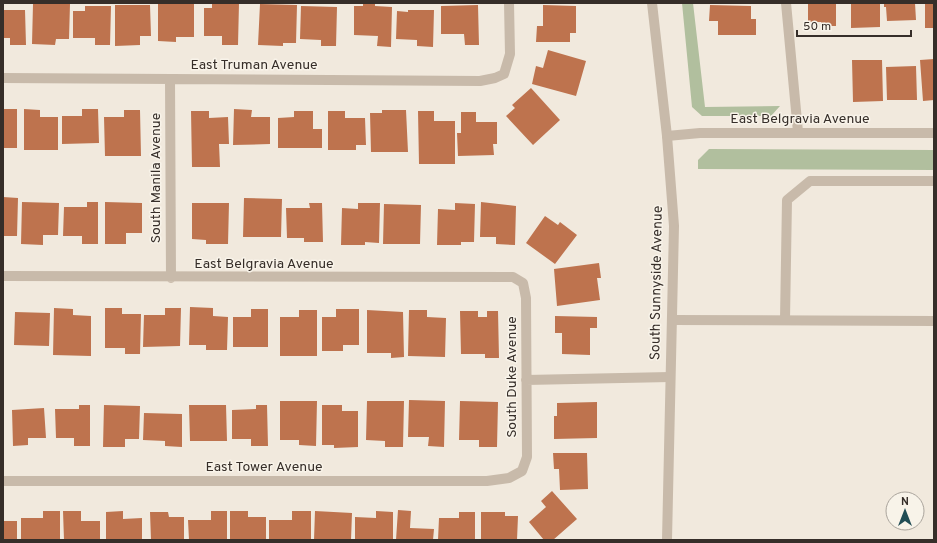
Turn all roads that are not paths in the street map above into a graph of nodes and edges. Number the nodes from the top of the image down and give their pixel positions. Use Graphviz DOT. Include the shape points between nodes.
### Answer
graph roads {
  1 [pos="509,3"];
  2 [pos="652,3"];
  3 [pos="786,3"];
  4 [pos="3,78"];
  5 [pos="170,79"];
  6 [pos="798,132"];
  7 [pos="934,133"];
  8 [pos="667,136"];
  9 [pos="934,181"];
  10 [pos="3,276"];
  11 [pos="171,278"];
  12 [pos="523,283"];
  13 [pos="672,320"];
  14 [pos="785,320"];
  15 [pos="934,321"];
  16 [pos="670,377"];
  17 [pos="526,380"];
  18 [pos="522,471"];
  19 [pos="3,481"];
  20 [pos="666,540"];
  1 -- 5 [label="street, East Truman Avenue" via="510,54 504,74 495,78"];
  2 -- 8 [label="street, South Sunnyside Avenue"];
  3 -- 6 [label="street"];
  4 -- 5 [label="street, East Truman Avenue"];
  5 -- 11 [label="street, South Manila Avenue"];
  6 -- 7 [label="street, East Belgravia Avenue"];
  6 -- 8 [label="street, East Belgravia Avenue"];
  8 -- 13 [label="street, South Sunnyside Avenue" via="674,226"];
  9 -- 14 [label="street" via="810,181 787,200"];
  10 -- 11 [label="street, East Belgravia Avenue"];
  11 -- 12 [label="street, East Belgravia Avenue" via="513,277"];
  12 -- 17 [label="street, South Duke Avenue" via="526,298"];
  13 -- 14 [label="street"];
  13 -- 16 [label="street, South Sunnyside Avenue"];
  14 -- 15 [label="street"];
  16 -- 17 [label="street"];
  16 -- 20 [label="street, South Sunnyside Avenue"];
  17 -- 18 [label="street, South Duke Avenue" via="527,457"];
  18 -- 19 [label="street, East Tower Avenue" via="509,478 487,480"];
}
